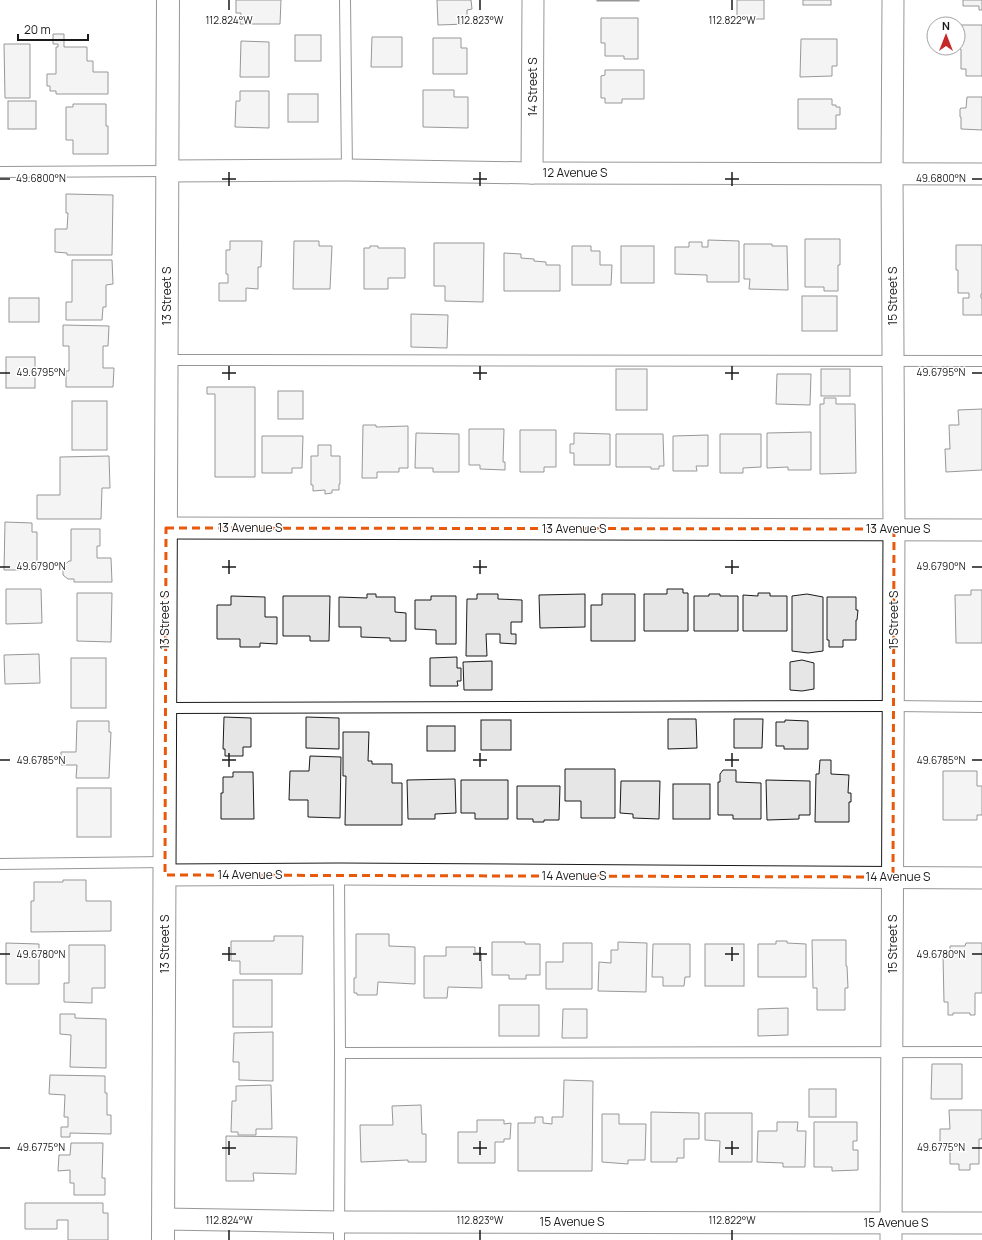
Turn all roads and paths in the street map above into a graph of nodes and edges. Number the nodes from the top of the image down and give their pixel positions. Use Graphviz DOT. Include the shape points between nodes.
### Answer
graph roads {
  1 [pos="168,0"];
  2 [pos="345,0"];
  3 [pos="533,0"];
  4 [pos="893,0"];
  5 [pos="347,170"];
  6 [pos="167,171"];
  7 [pos="0,172"];
  8 [pos="532,173"];
  9 [pos="892,174"];
  10 [pos="982,174"];
  11 [pos="166,360"];
  12 [pos="893,361"];
  13 [pos="982,362"];
  14 [pos="166,528"];
  15 [pos="894,529"];
  16 [pos="982,530"];
  17 [pos="894,706"];
  18 [pos="982,707"];
  19 [pos="165,708"];
  20 [pos="0,864"];
  21 [pos="165,868"];
  22 [pos="339,874"];
  23 [pos="893,877"];
  24 [pos="982,878"];
  25 [pos="892,1052"];
  26 [pos="982,1052"];
  27 [pos="340,1053"];
  28 [pos="982,1223"];
  29 [pos="163,1229"];
  30 [pos="339,1231"];
  31 [pos="891,1231"];
  1 -- 6 [label="street, 13 Street S"];
  2 -- 5 [label="lane"];
  3 -- 8 [label="street, 14 Street S"];
  4 -- 9 [label="street, 15 Street S"];
  5 -- 6 [label="street, 12 Avenue S"];
  5 -- 8 [label="street, 12 Avenue S"];
  6 -- 7 [label="lane"];
  6 -- 11 [label="street, 13 Street S"];
  8 -- 9 [label="street, 12 Avenue S"];
  9 -- 10 [label="street, 12 Avenue S"];
  9 -- 12 [label="street, 15 Street S"];
  11 -- 12 [label="lane"];
  11 -- 14 [label="street, 13 Street S"];
  12 -- 13 [label="lane"];
  12 -- 15 [label="street, 15 Street S"];
  14 -- 15 [label="street, 13 Avenue S"];
  14 -- 19 [label="street, 13 Street S"];
  15 -- 16 [label="street, 13 Avenue S"];
  15 -- 17 [label="street, 15 Street S"];
  17 -- 18 [label="lane"];
  17 -- 19 [label="lane"];
  17 -- 23 [label="street, 15 Street S"];
  19 -- 21 [label="street, 13 Street S"];
  20 -- 21 [label="lane"];
  21 -- 22 [label="street, 14 Avenue S"];
  21 -- 29 [label="street, 13 Street S"];
  22 -- 23 [label="street, 14 Avenue S"];
  22 -- 27 [label="lane"];
  23 -- 24 [label="street, 14 Avenue S"];
  23 -- 25 [label="street, 15 Street S"];
  25 -- 26 [label="lane"];
  25 -- 27 [label="lane"];
  25 -- 31 [label="street, 15 Street S"];
  27 -- 30 [label="lane"];
  28 -- 31 [label="street, 15 Avenue S"];
  29 -- 30 [label="street, 15 Avenue S"];
  30 -- 31 [label="street, 15 Avenue S"];
}
